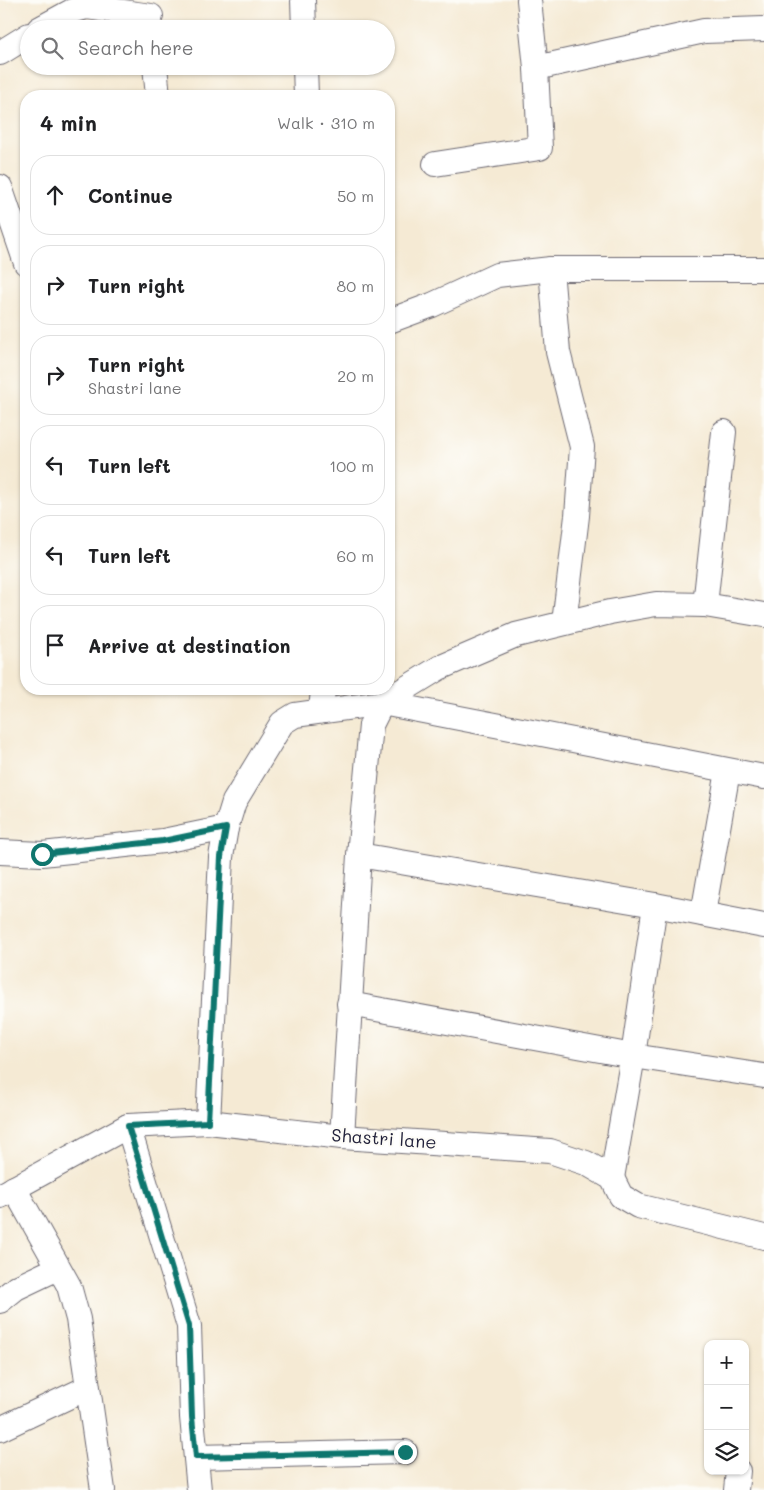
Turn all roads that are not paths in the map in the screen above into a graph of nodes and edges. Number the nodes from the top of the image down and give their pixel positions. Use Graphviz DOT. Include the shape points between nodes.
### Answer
graph roads {
  1 [pos="303,0"];
  2 [pos="530,0"];
  3 [pos="150,15"];
  4 [pos="55,20"];
  5 [pos="304,20"];
  6 [pos="764,28"];
  7 [pos="20,41"];
  8 [pos="0,53"];
  9 [pos="536,68"];
  10 [pos="156,75"];
  11 [pos="305,75"];
  12 [pos="157,90"];
  13 [pos="306,90"];
  14 [pos="435,164"];
  15 [pos="0,187"];
  16 [pos="20,245"];
  17 [pos="551,269"];
  18 [pos="764,269"];
  19 [pos="395,319"];
  20 [pos="724,432"];
  21 [pos="705,606"];
  22 [pos="764,615"];
  23 [pos="564,624"];
  24 [pos="322,700"];
  25 [pos="382,703"];
  26 [pos="728,771"];
  27 [pos="764,777"];
  28 [pos="226,828"];
  29 [pos="0,852"];
  30 [pos="359,855"];
  31 [pos="655,905"];
  32 [pos="703,914"];
  33 [pos="764,926"];
  34 [pos="349,1004"];
  35 [pos="633,1056"];
  36 [pos="764,1076"];
  37 [pos="208,1122"];
  38 [pos="128,1126"];
  39 [pos="342,1137"];
  40 [pos="612,1178"];
  41 [pos="7,1192"];
  42 [pos="764,1237"];
  43 [pos="58,1268"];
  44 [pos="0,1301"];
  45 [pos="87,1388"];
  46 [pos="0,1429"];
  47 [pos="405,1452"];
  48 [pos="196,1457"];
  49 [pos="738,1475"];
  50 [pos="103,1490"];
  51 [pos="199,1490"];
  52 [pos="736,1490"];
  1 -- 5 [label="street"];
  2 -- 9 [label="street"];
  3 -- 4 [label="street" via="87,7 72,10"];
  6 -- 9 [label="street" via="704,30"];
  7 -- 8 [label="street"];
  9 -- 14 [label="street" via="540,148"];
  10 -- 12 [label="street"];
  11 -- 13 [label="street"];
  15 -- 16 [label="street"];
  17 -- 18 [label="street"];
  17 -- 19 [label="street" via="497,275"];
  17 -- 23 [label="street" via="558,352 582,448"];
  20 -- 21 [label="street"];
  21 -- 22 [label="street"];
  21 -- 23 [label="street" via="656,604"];
  23 -- 25 [label="street" via="516,635 439,668"];
  24 -- 25 [label="street"];
  24 -- 28 [label="street" via="282,722 234,802"];
  25 -- 26 [label="street"];
  25 -- 30 [label="street" via="371,725"];
  26 -- 27 [label="street"];
  26 -- 32 [label="street"];
  28 -- 29 [label="street" via="163,841 42,854"];
  28 -- 37 [label="street" via="221,857"];
  30 -- 31 [label="street"];
  30 -- 34 [label="street"];
  31 -- 32 [label="street"];
  31 -- 35 [label="street"];
  32 -- 33 [label="street"];
  34 -- 35 [label="street"];
  34 -- 39 [label="street"];
  35 -- 36 [label="street"];
  35 -- 40 [label="street"];
  37 -- 38 [label="street, Shastri lane"];
  37 -- 39 [label="street, Shastri lane"];
  38 -- 41 [label="street, Shastri lane"];
  38 -- 48 [label="street" via="189,1326"];
  39 -- 40 [label="street, Shastri lane" via="550,1151 586,1163"];
  40 -- 42 [label="street, Shastri lane" via="621,1196 638,1206"];
  41 -- 43 [label="street"];
  43 -- 44 [label="street" via="16,1288"];
  43 -- 45 [label="street" via="69,1286 78,1319"];
  45 -- 46 [label="street"];
  45 -- 50 [label="street"];
  47 -- 48 [label="street"];
  48 -- 51 [label="street"];
  49 -- 52 [label="street"];
}
